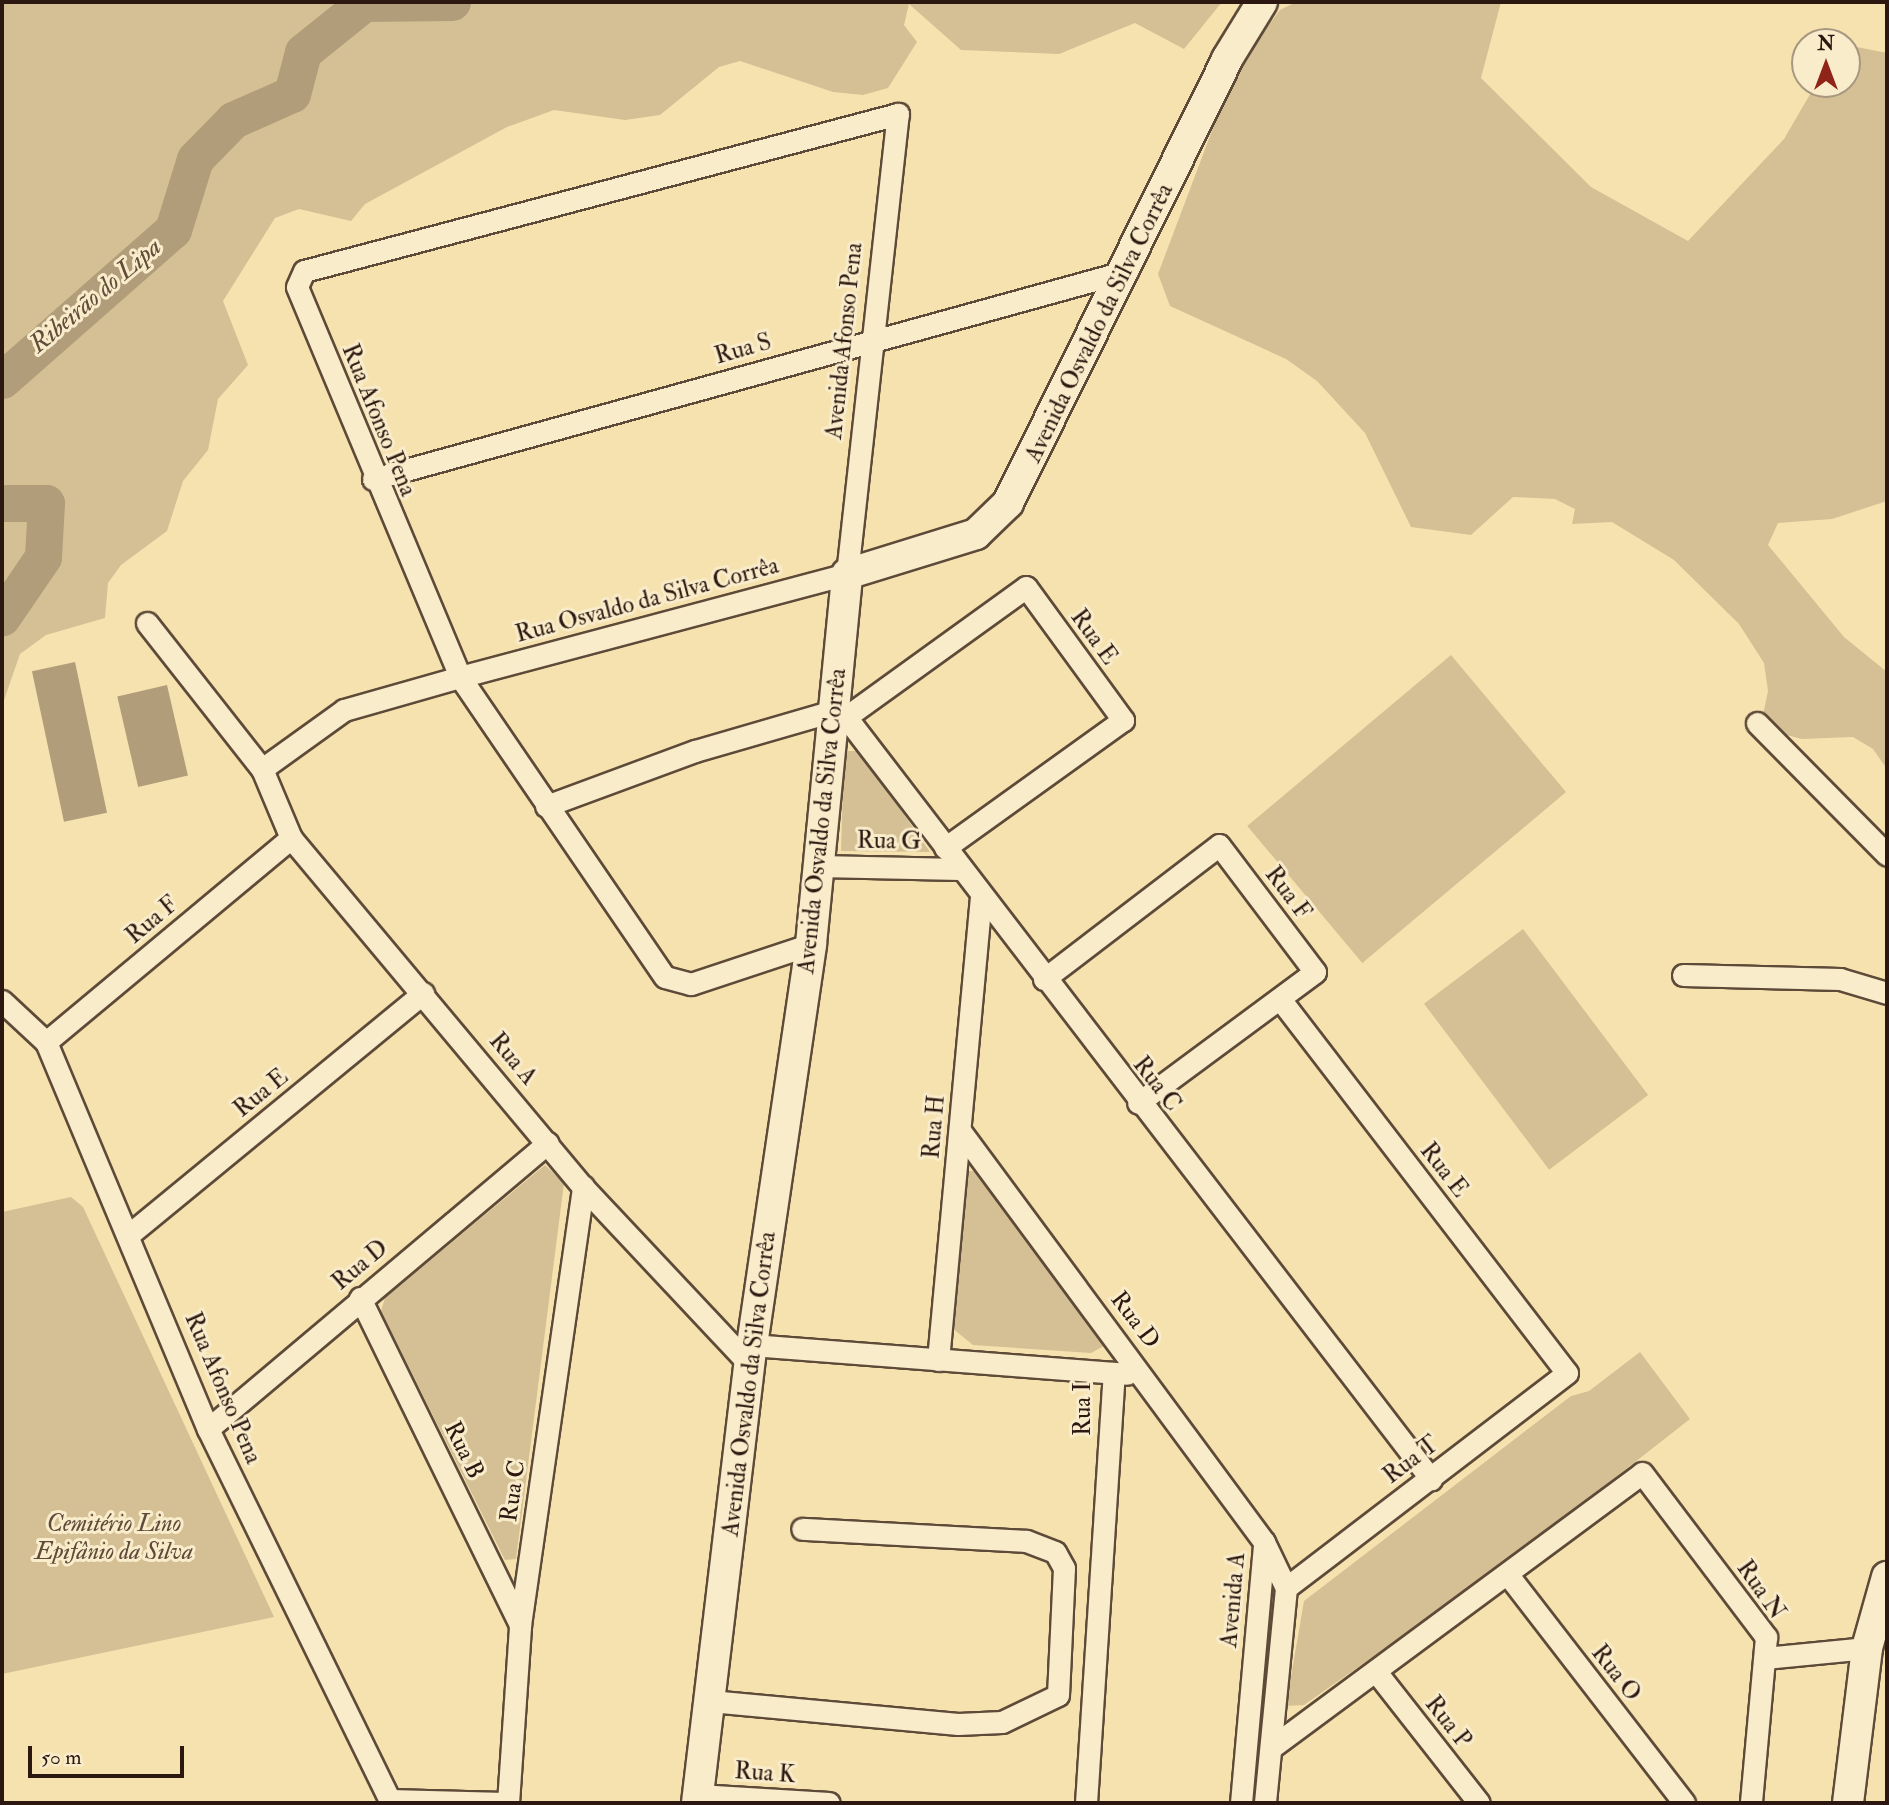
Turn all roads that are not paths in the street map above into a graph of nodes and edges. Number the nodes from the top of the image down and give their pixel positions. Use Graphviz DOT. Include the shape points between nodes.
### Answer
graph roads {
  1 [pos="1262,2"];
  2 [pos="898,114"];
  3 [pos="1127,271"];
  4 [pos="869,341"];
  5 [pos="373,479"];
  6 [pos="847,574"];
  7 [pos="147,623"];
  8 [pos="460,677"];
  9 [pos="839,714"];
  10 [pos="1757,723"];
  11 [pos="262,769"];
  12 [pos="546,806"];
  13 [pos="291,838"];
  14 [pos="945,848"];
  15 [pos="1887,855"];
  16 [pos="817,866"];
  17 [pos="961,869"];
  18 [pos="981,899"];
  19 [pos="811,944"];
  20 [pos="1683,975"];
  21 [pos="1044,979"];
  22 [pos="423,993"];
  23 [pos="1887,993"];
  24 [pos="1280,999"];
  25 [pos="2,1001"];
  26 [pos="46,1042"];
  27 [pos="1139,1103"];
  28 [pos="961,1132"];
  29 [pos="548,1143"];
  30 [pos="583,1187"];
  31 [pos="131,1233"];
  32 [pos="360,1298"];
  33 [pos="751,1355"];
  34 [pos="938,1360"];
  35 [pos="1114,1373"];
  36 [pos="1567,1373"];
  37 [pos="1145,1376"];
  38 [pos="208,1429"];
  39 [pos="1431,1479"];
  40 [pos="802,1529"];
  41 [pos="1264,1542"];
  42 [pos="1507,1575"];
  43 [pos="1887,1577"];
  44 [pos="1286,1588"];
  45 [pos="520,1625"];
  46 [pos="1867,1648"];
  47 [pos="1765,1658"];
  48 [pos="1377,1673"];
  49 [pos="710,1701"];
  50 [pos="1272,1747"];
  51 [pos="698,1799"];
  52 [pos="390,1801"];
  53 [pos="507,1803"];
  54 [pos="829,1803"];
  55 [pos="1086,1803"];
  56 [pos="1241,1803"];
  57 [pos="1265,1803"];
  58 [pos="1479,1803"];
  59 [pos="1684,1803"];
  60 [pos="1751,1803"];
  61 [pos="1848,1803"];
  1 -- 3 [label="street, Avenida Osvaldo da Silva Corrêa" via="1227,59"];
  2 -- 4 [label="street, Avenida Afonso Pena"];
  2 -- 5 [label="street, Rua Afonso Pena" via="304,271 297,287"];
  3 -- 4 [label="street, Rua S"];
  3 -- 6 [label="street, Avenida Osvaldo da Silva Corrêa" via="1009,503 976,534"];
  4 -- 5 [label="street, Rua S"];
  4 -- 6 [label="street, Avenida Afonso Pena"];
  5 -- 8 [label="street, Rua Afonso Pena"];
  6 -- 8 [label="street, Rua Osvaldo da Silva Corrêa"];
  6 -- 9 [label="street, Avenida Osvaldo da Silva Corrêa"];
  7 -- 11 [label="street, Rua A"];
  8 -- 11 [label="street" via="344,710"];
  8 -- 12 [label="street, Rua Afonso Pena"];
  9 -- 12 [label="street" via="695,751"];
  9 -- 14 [label="street, Rua C"];
  9 -- 14 [label="street, Rua E" via="1026,587 1122,720"];
  9 -- 16 [label="street, Avenida Osvaldo da Silva Corrêa"];
  10 -- 15 [label="street"];
  11 -- 13 [label="street, Rua A"];
  12 -- 19 [label="street, Rua Afonso Pena" via="665,977 691,984"];
  13 -- 22 [label="street, Rua A"];
  13 -- 26 [label="street, Rua F"];
  14 -- 17 [label="street, Rua C"];
  16 -- 17 [label="street, Rua G"];
  16 -- 19 [label="street, Avenida Osvaldo da Silva Corrêa"];
  17 -- 18 [label="street, Rua C"];
  18 -- 21 [label="street, Rua C"];
  18 -- 28 [label="street, Rua H"];
  19 -- 33 [label="street, Avenida Osvaldo da Silva Corrêa"];
  20 -- 23 [label="street" via="1840,979"];
  21 -- 24 [label="street, Rua F" via="1219,845 1315,972"];
  21 -- 27 [label="street, Rua C"];
  22 -- 29 [label="street, Rua A"];
  22 -- 31 [label="street, Rua E"];
  24 -- 27 [label="street, Rua F"];
  24 -- 36 [label="street, Rua E"];
  25 -- 26 [label="street, Rua Afonso Pena"];
  26 -- 31 [label="street, Rua Afonso Pena"];
  27 -- 39 [label="street, Rua C"];
  28 -- 34 [label="street, Rua H"];
  28 -- 37 [label="street, Rua D"];
  29 -- 30 [label="street, Rua A"];
  29 -- 32 [label="street, Rua D"];
  30 -- 33 [label="street, Rua A"];
  30 -- 45 [label="street, Rua C"];
  31 -- 38 [label="street, Rua Afonso Pena"];
  32 -- 38 [label="street, Rua D"];
  32 -- 45 [label="street, Rua B"];
  33 -- 34 [label="street, Rua I"];
  33 -- 49 [label="street, Avenida Osvaldo da Silva Corrêa"];
  34 -- 35 [label="street, Rua I"];
  35 -- 37 [label="street"];
  35 -- 55 [label="street, Rua I"];
  36 -- 39 [label="street, Rua T"];
  37 -- 41 [label="street, Rua D"];
  38 -- 52 [label="street, Rua Afonso Pena"];
  39 -- 44 [label="street, Rua T"];
  40 -- 49 [label="street" via="1026,1541 1055,1552 1064,1568 1058,1695 1002,1722 958,1724"];
  41 -- 44 [label="street, Avenida A"];
  41 -- 56 [label="street, Avenida A"];
  42 -- 47 [label="street, Rua N" via="1642,1473 1766,1637"];
  42 -- 48 [label="street"];
  42 -- 59 [label="street, Rua O"];
  43 -- 46 [label="street"];
  44 -- 50 [label="street"];
  45 -- 53 [label="street, Rua C"];
  46 -- 47 [label="street"];
  46 -- 61 [label="street"];
  47 -- 60 [label="street, Rua N"];
  48 -- 50 [label="street"];
  48 -- 58 [label="street, Rua P"];
  49 -- 51 [label="street, Avenida Osvaldo da Silva Corrêa"];
  50 -- 57 [label="street"];
  51 -- 54 [label="street, Rua K"];
  52 -- 53 [label="street, Rua C"];
}
